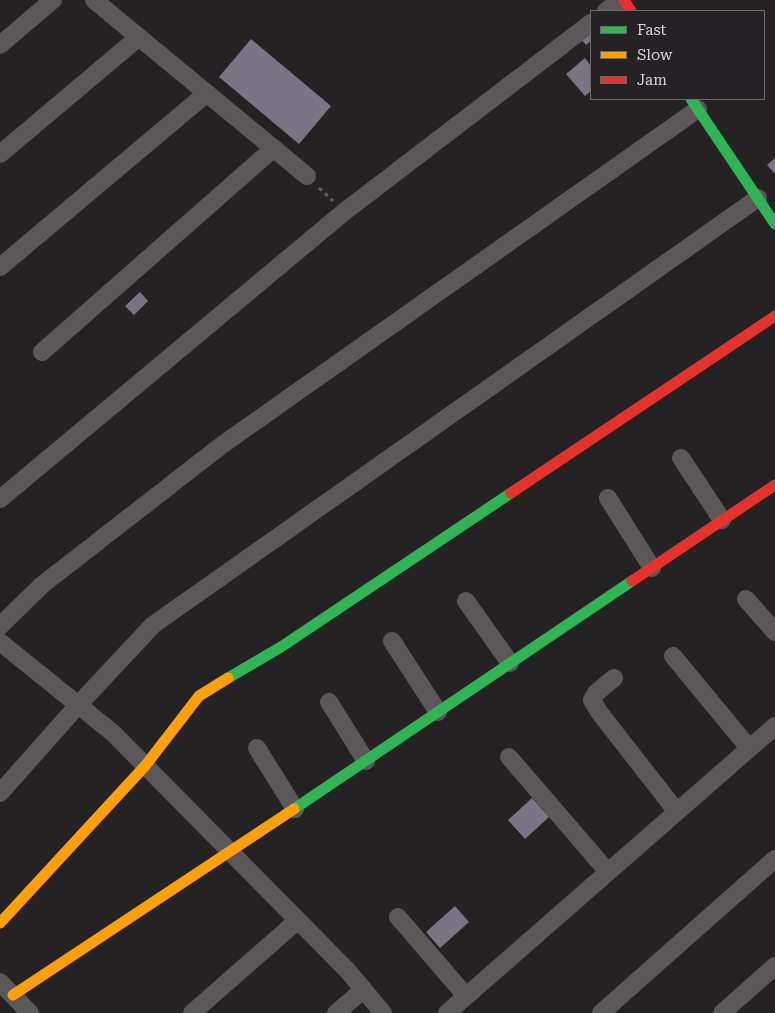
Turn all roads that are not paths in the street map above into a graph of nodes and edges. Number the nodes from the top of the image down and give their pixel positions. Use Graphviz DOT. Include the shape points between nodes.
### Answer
graph roads {
  1 [pos="53,0"];
  2 [pos="94,0"];
  3 [pos="622,0"];
  4 [pos="607,10"];
  5 [pos="630,10"];
  6 [pos="590,24"];
  7 [pos="139,36"];
  8 [pos="0,45"];
  9 [pos="207,93"];
  10 [pos="695,104"];
  11 [pos="274,148"];
  12 [pos="0,154"];
  13 [pos="308,176"];
  14 [pos="758,198"];
  15 [pos="775,224"];
  16 [pos="0,267"];
  17 [pos="775,316"];
  18 [pos="42,352"];
  19 [pos="681,458"];
  20 [pos="775,485"];
  21 [pos="608,498"];
  22 [pos="0,499"];
  23 [pos="722,520"];
  24 [pos="652,568"];
  25 [pos="746,599"];
  26 [pos="466,601"];
  27 [pos="0,626"];
  28 [pos="775,632"];
  29 [pos="392,641"];
  30 [pos="0,642"];
  31 [pos="673,656"];
  32 [pos="510,663"];
  33 [pos="614,678"];
  34 [pos="329,702"];
  35 [pos="79,704"];
  36 [pos="438,712"];
  37 [pos="775,726"];
  38 [pos="257,748"];
  39 [pos="749,748"];
  40 [pos="509,757"];
  41 [pos="366,761"];
  42 [pos="145,766"];
  43 [pos="0,793"];
  44 [pos="294,809"];
  45 [pos="677,812"];
  46 [pos="230,853"];
  47 [pos="775,859"];
  48 [pos="608,872"];
  49 [pos="398,917"];
  50 [pos="297,921"];
  51 [pos="0,923"];
  52 [pos="775,966"];
  53 [pos="0,982"];
  54 [pos="363,990"];
  55 [pos="12,995"];
  56 [pos="466,996"];
  57 [pos="30,1013"];
  58 [pos="192,1013"];
  59 [pos="336,1013"];
  60 [pos="383,1013"];
  61 [pos="446,1013"];
  62 [pos="601,1013"];
  63 [pos="722,1013"];
  1 -- 8 [label="street"];
  2 -- 7 [label="street"];
  3 -- 4 [label="street"];
  3 -- 5 [label="street"];
  6 -- 22 [label="street" via="344,212"];
  7 -- 9 [label="street"];
  7 -- 12 [label="street"];
  9 -- 11 [label="street"];
  9 -- 16 [label="street"];
  10 -- 14 [label="street"];
  10 -- 27 [label="street" via="222,445 42,585"];
  11 -- 13 [label="street"];
  11 -- 18 [label="street"];
  14 -- 15 [label="street"];
  14 -- 35 [label="street" via="153,626"];
  17 -- 42 [label="street" via="281,647 199,696"];
  19 -- 23 [label="street"];
  20 -- 23 [label="street"];
  21 -- 24 [label="street"];
  23 -- 24 [label="street"];
  24 -- 32 [label="street"];
  25 -- 28 [label="street"];
  26 -- 32 [label="street"];
  29 -- 36 [label="street"];
  30 -- 35 [label="street"];
  31 -- 39 [label="street"];
  32 -- 36 [label="street"];
  33 -- 45 [label="street" via="592,700"];
  34 -- 41 [label="street"];
  35 -- 42 [label="street"];
  35 -- 43 [label="street"];
  36 -- 41 [label="street"];
  37 -- 39 [label="street"];
  38 -- 44 [label="street"];
  39 -- 45 [label="street"];
  40 -- 48 [label="street"];
  41 -- 44 [label="street"];
  42 -- 46 [label="street"];
  42 -- 51 [label="street"];
  44 -- 46 [label="street"];
  45 -- 48 [label="street"];
  46 -- 50 [label="street"];
  46 -- 55 [label="street"];
  47 -- 62 [label="street"];
  48 -- 56 [label="street"];
  49 -- 56 [label="street"];
  50 -- 54 [label="street"];
  50 -- 58 [label="street"];
  52 -- 63 [label="street"];
  53 -- 55 [label="street"];
  54 -- 59 [label="street"];
  54 -- 60 [label="street"];
  55 -- 57 [label="street"];
  56 -- 61 [label="street"];
}
